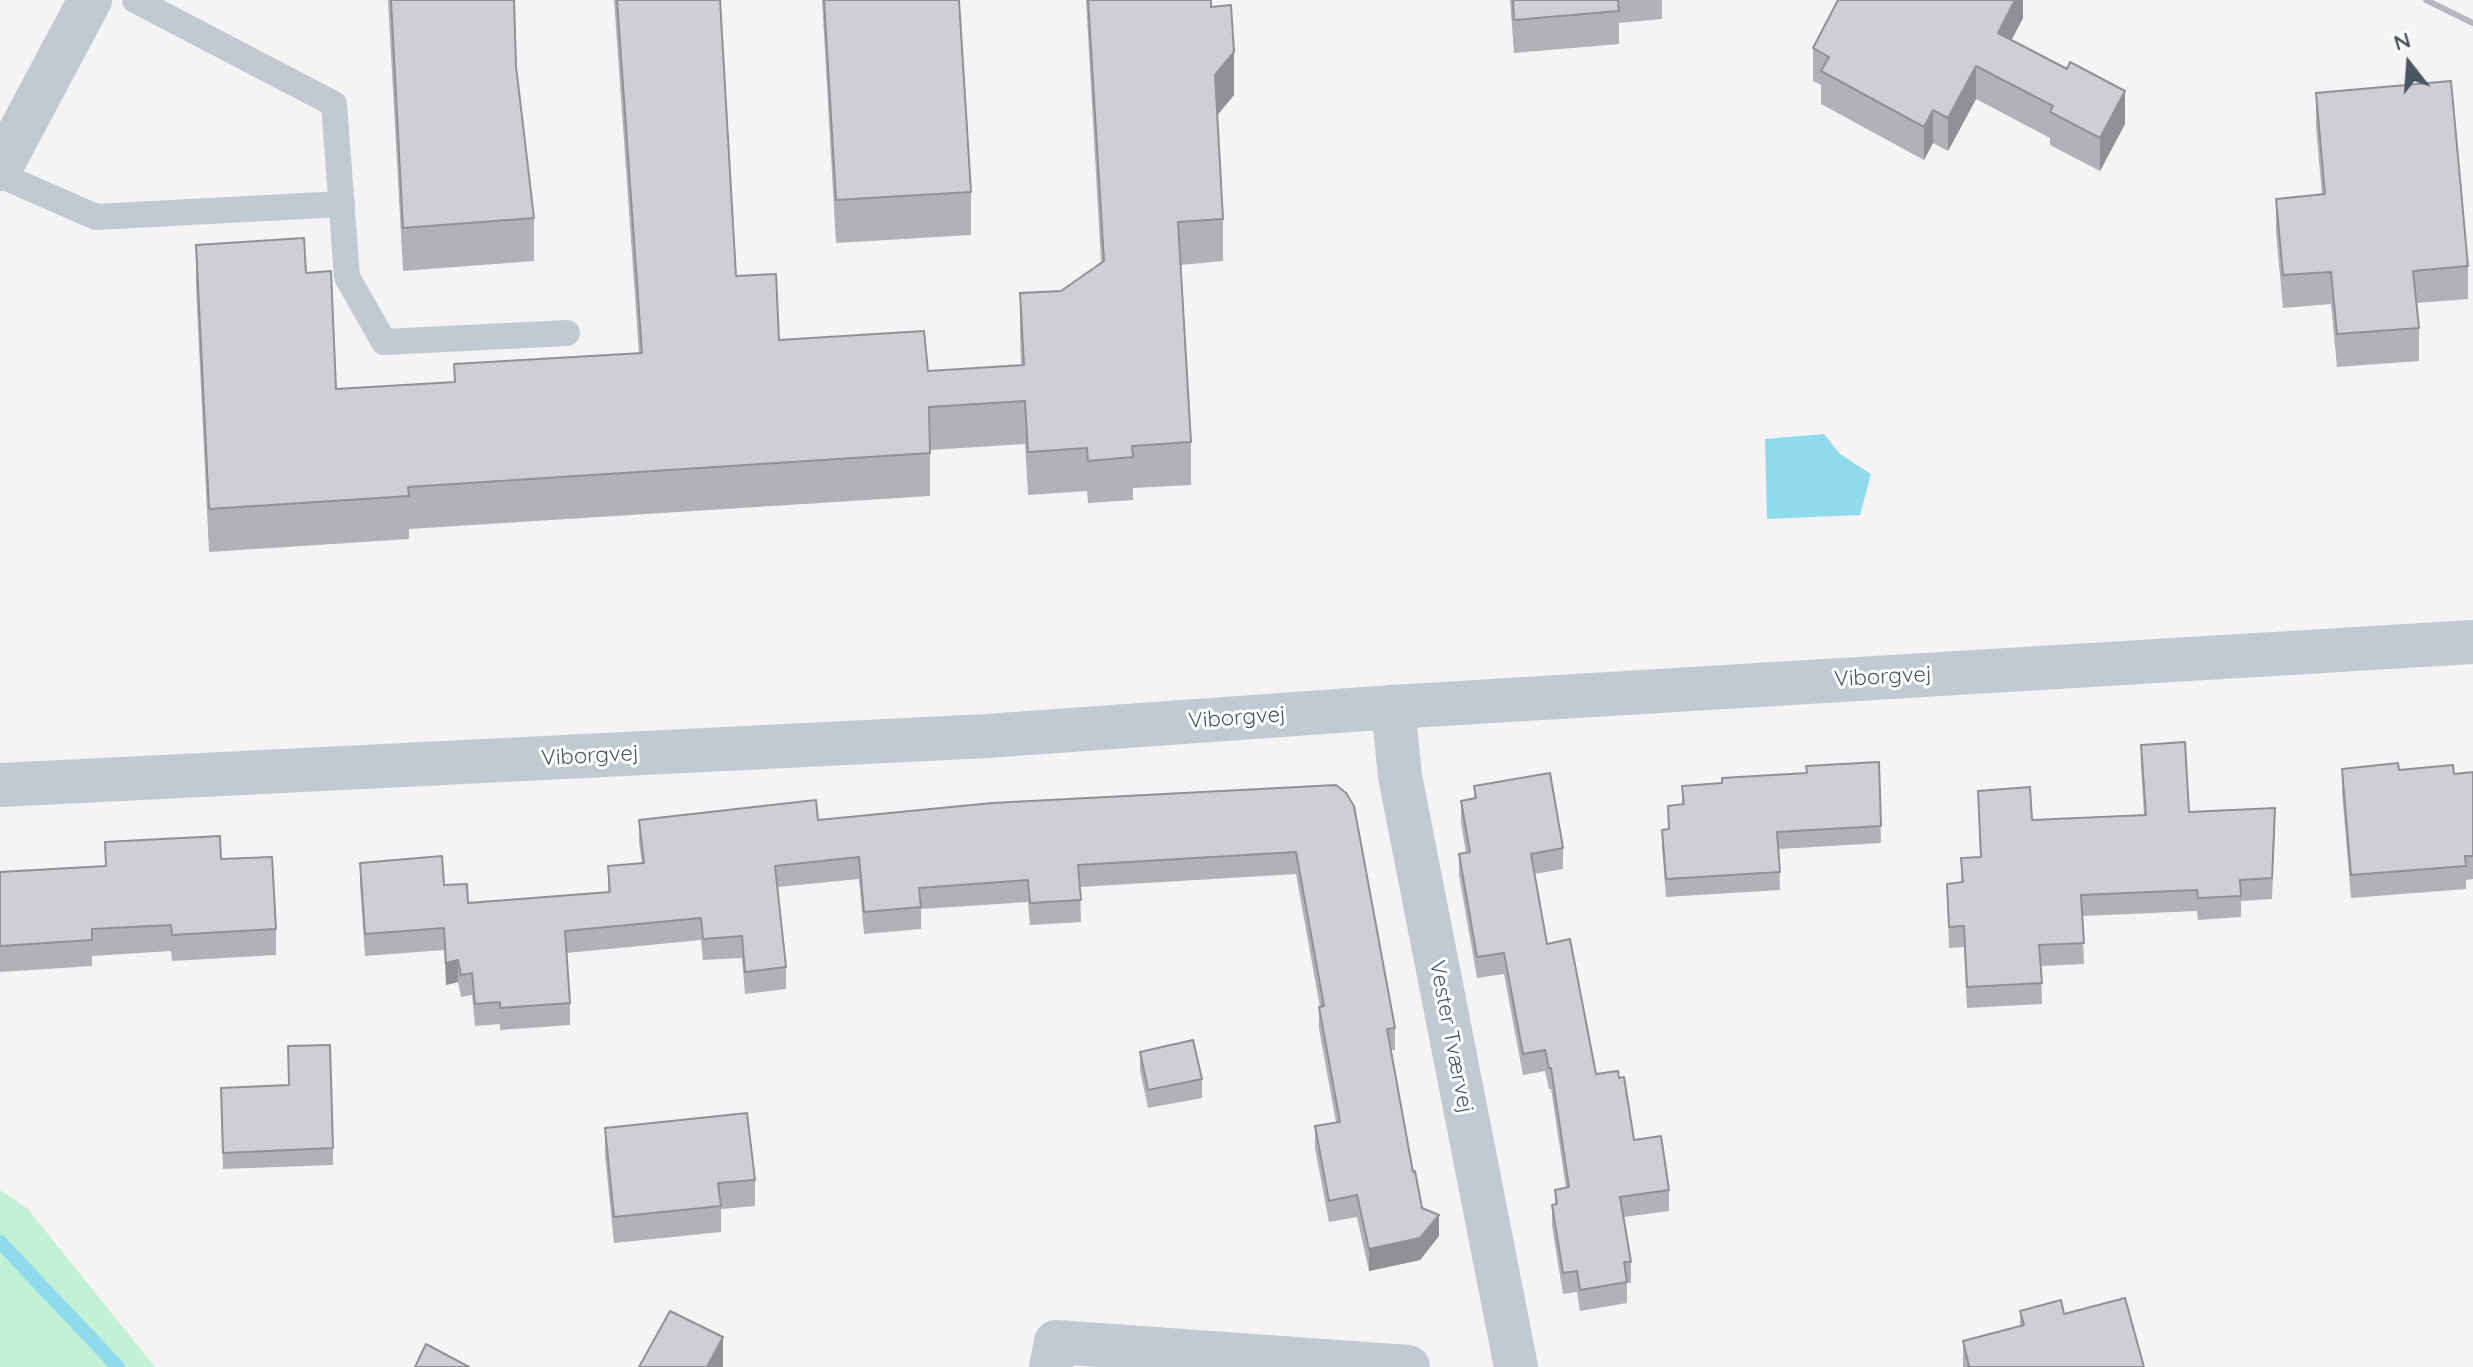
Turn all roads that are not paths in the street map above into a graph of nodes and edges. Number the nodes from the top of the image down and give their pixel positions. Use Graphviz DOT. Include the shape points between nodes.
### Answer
graph roads {
  1 [pos="90,0"];
  2 [pos="135,0"];
  3 [pos="0,169"];
  4 [pos="0,175"];
  5 [pos="342,204"];
  6 [pos="567,333"];
  7 [pos="2473,642"];
  8 [pos="1393,707"];
  9 [pos="0,785"];
  10 [pos="1051,1367"];
  11 [pos="1408,1367"];
  12 [pos="1515,1367"];
  1 -- 3 [label="street"];
  2 -- 5 [label="lane" via="334,104"];
  4 -- 5 [label="lane" via="96,217"];
  5 -- 6 [label="lane" via="347,277 384,342"];
  7 -- 8 [label="street, Viborgvej"];
  8 -- 9 [label="street, Viborgvej" via="987,736"];
  8 -- 12 [label="street, Vester Tværvej" via="1400,776"];
  10 -- 11 [label="street" via="1056,1342"];
}
